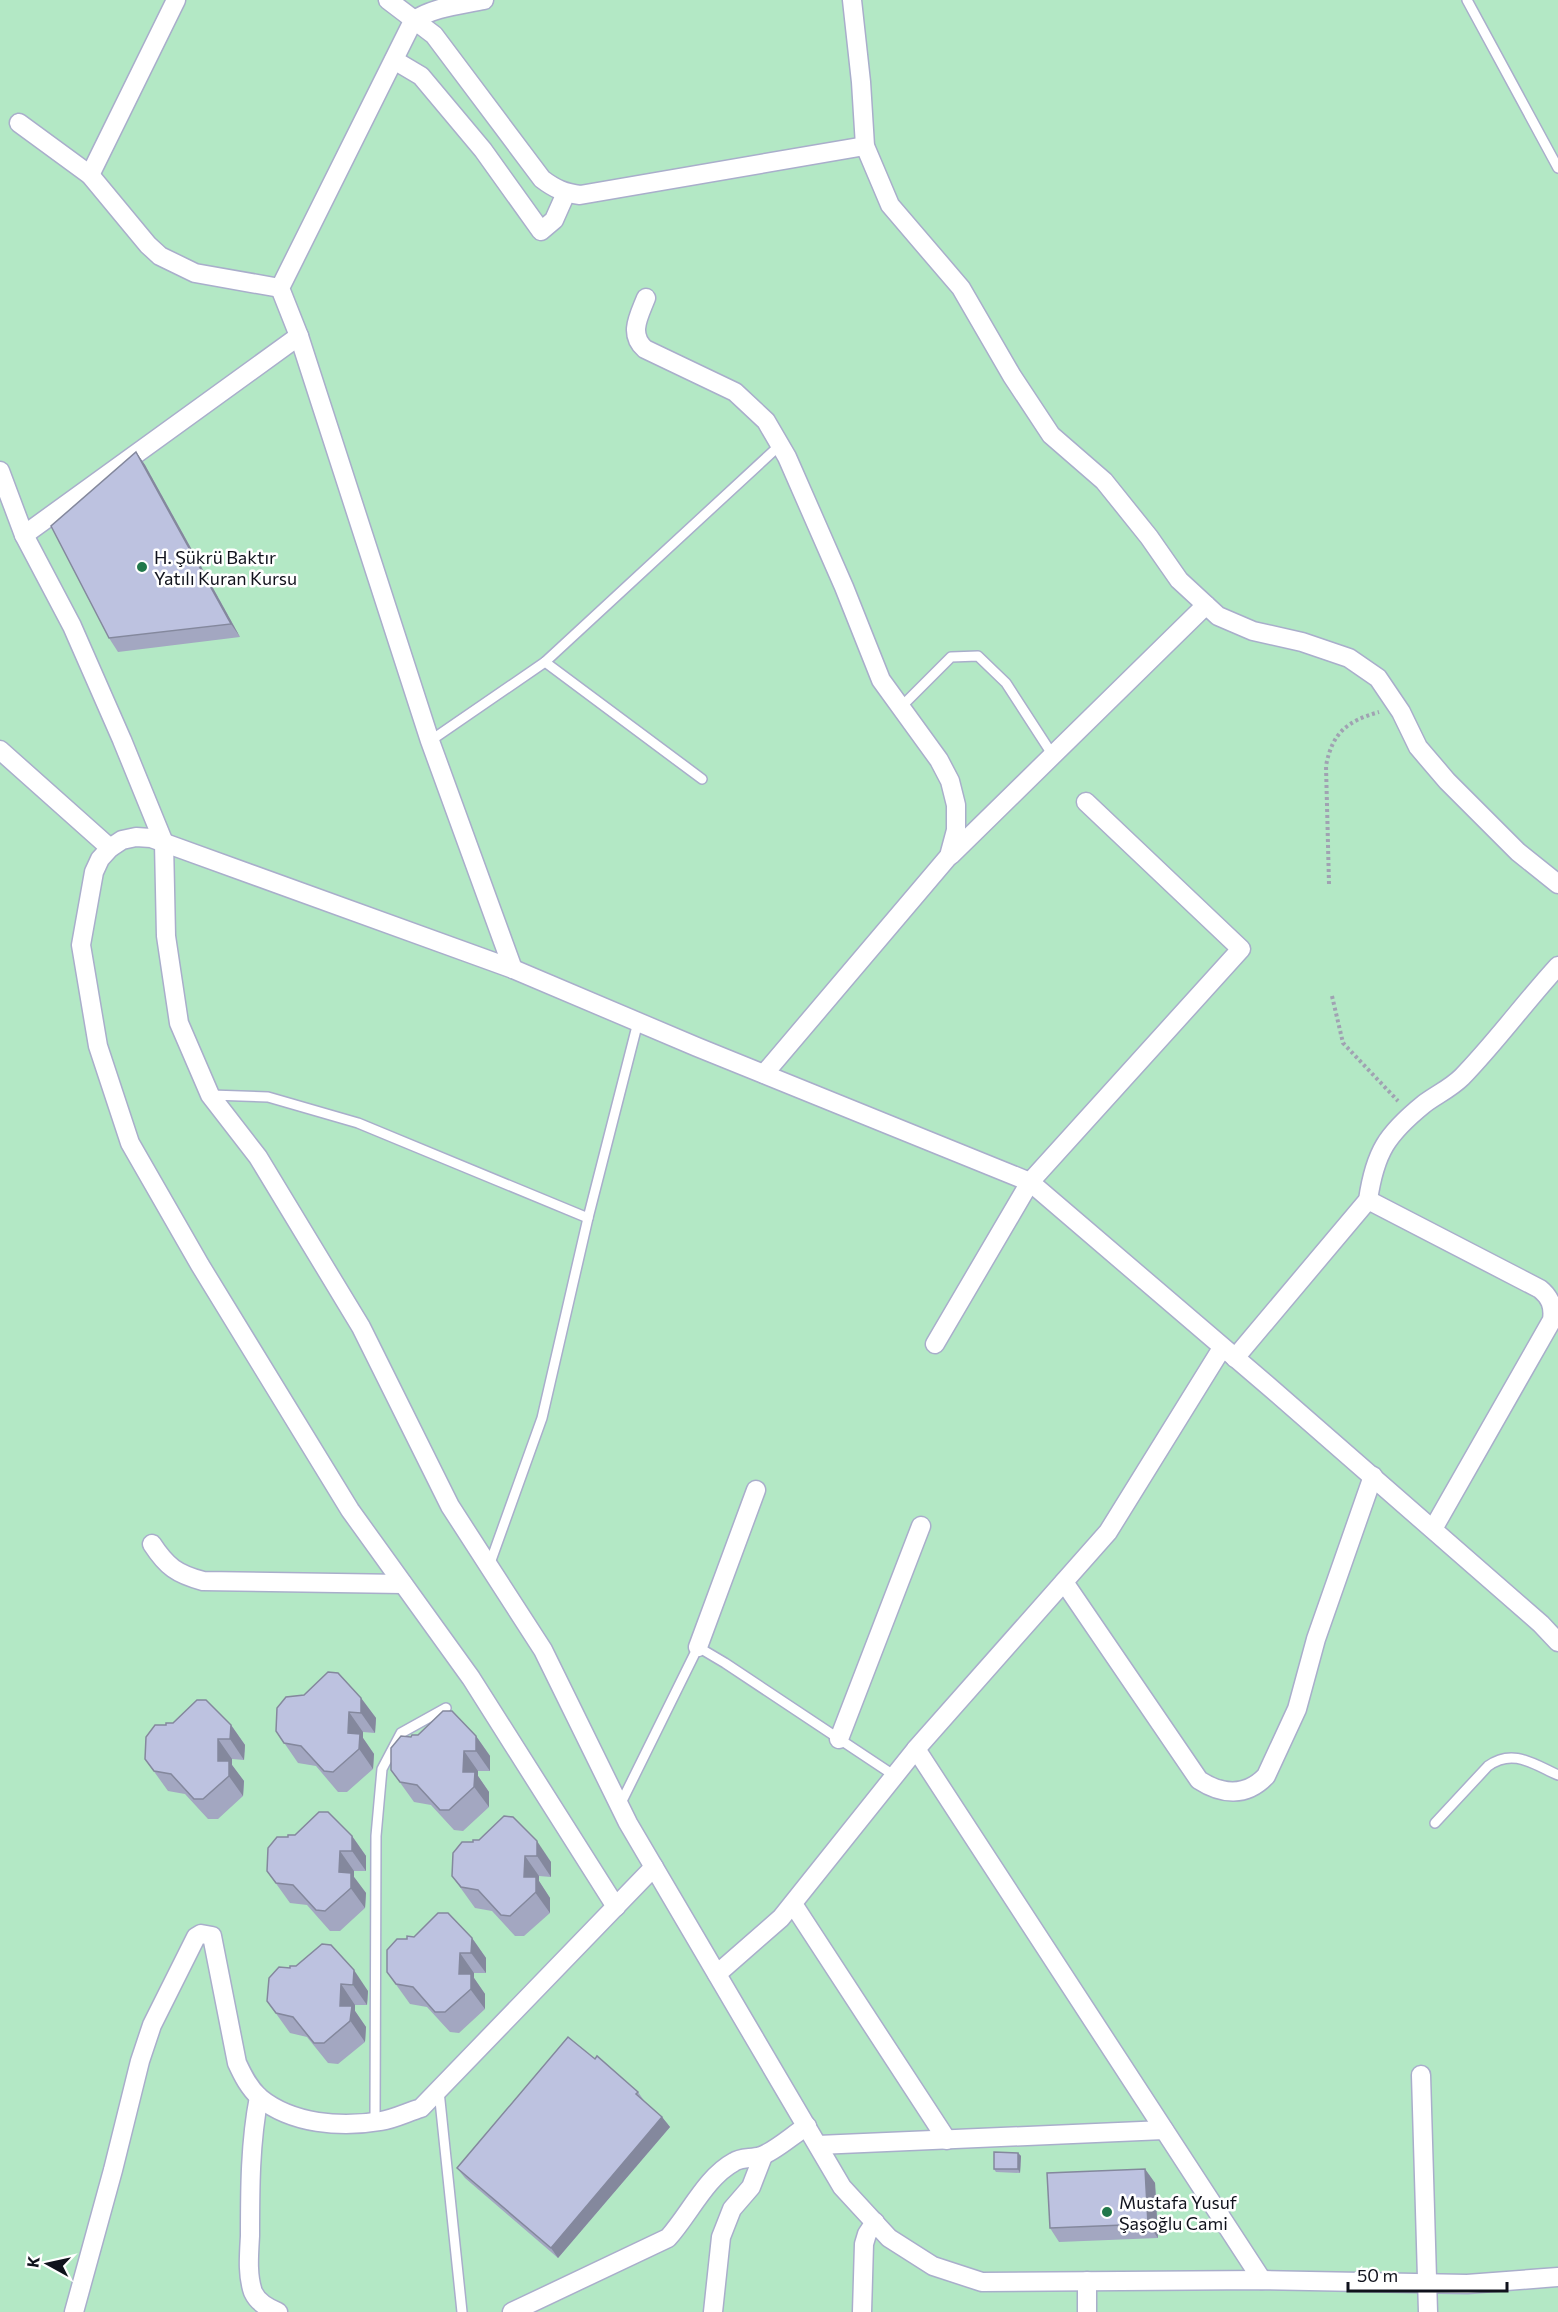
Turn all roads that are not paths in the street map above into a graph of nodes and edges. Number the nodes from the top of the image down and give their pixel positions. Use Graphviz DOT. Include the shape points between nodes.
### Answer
graph roads {
  1 [pos="176,0"];
  2 [pos="388,0"];
  3 [pos="484,0"];
  4 [pos="852,0"];
  5 [pos="1467,0"];
  6 [pos="413,21"];
  7 [pos="394,60"];
  8 [pos="19,123"];
  9 [pos="865,146"];
  10 [pos="1558,168"];
  11 [pos="90,175"];
  12 [pos="566,193"];
  13 [pos="280,288"];
  14 [pos="646,298"];
  15 [pos="299,336"];
  16 [pos="780,445"];
  17 [pos="0,471"];
  18 [pos="24,535"];
  19 [pos="1206,605"];
  20 [pos="545,662"];
  21 [pos="901,707"];
  22 [pos="430,741"];
  23 [pos="0,750"];
  24 [pos="1052,754"];
  25 [pos="702,779"];
  26 [pos="1086,802"];
  27 [pos="164,843"];
  28 [pos="110,848"];
  29 [pos="950,856"];
  30 [pos="1558,884"];
  31 [pos="1558,966"];
  32 [pos="513,969"];
  33 [pos="638,1022"];
  34 [pos="764,1074"];
  35 [pos="210,1095"];
  36 [pos="1030,1182"];
  37 [pos="1368,1200"];
  38 [pos="588,1218"];
  39 [pos="935,1344"];
  40 [pos="1228,1353"];
  41 [pos="1373,1476"];
  42 [pos="756,1490"];
  43 [pos="921,1526"];
  44 [pos="1433,1529"];
  45 [pos="152,1544"];
  46 [pos="489,1566"];
  47 [pos="1064,1582"];
  48 [pos="403,1584"];
  49 [pos="1558,1642"];
  50 [pos="698,1647"];
  51 [pos="446,1708"];
  52 [pos="839,1739"];
  53 [pos="916,1749"];
  54 [pos="1558,1775"];
  55 [pos="895,1776"];
  56 [pos="620,1805"];
  57 [pos="1435,1823"];
  58 [pos="654,1868"];
  59 [pos="793,1904"];
  60 [pos="616,1907"];
  61 [pos="717,1974"];
  62 [pos="1421,2075"];
  63 [pos="439,2089"];
  64 [pos="260,2097"];
  65 [pos="375,2121"];
  66 [pos="807,2126"];
  67 [pos="1164,2130"];
  68 [pos="947,2140"];
  69 [pos="818,2145"];
  70 [pos="763,2156"];
  71 [pos="875,2222"];
  72 [pos="1558,2277"];
  73 [pos="1262,2280"];
  74 [pos="1087,2281"];
  75 [pos="1426,2284"];
  76 [pos="74,2312"];
  77 [pos="278,2312"];
  78 [pos="462,2312"];
  79 [pos="512,2312"];
  80 [pos="713,2312"];
  81 [pos="862,2312"];
  82 [pos="1087,2312"];
  83 [pos="1428,2312"];
  1 -- 11 [label="street"];
  2 -- 6 [label="street"];
  3 -- 6 [label="street" via="435,10"];
  4 -- 9 [label="street"];
  5 -- 10 [label="lane"];
  6 -- 7 [label="street"];
  6 -- 12 [label="street" via="434,35 542,179"];
  7 -- 12 [label="street" via="421,76 483,150 541,231 554,220"];
  7 -- 13 [label="street"];
  8 -- 11 [label="street"];
  9 -- 12 [label="street" via="580,195"];
  9 -- 19 [label="street" via="890,205 961,288 1051,435 1104,481 1179,580"];
  11 -- 13 [label="street" via="160,256 195,273"];
  13 -- 15 [label="street"];
  14 -- 16 [label="street" via="635,332 640,345 735,392 766,421"];
  15 -- 18 [label="street"];
  15 -- 22 [label="street"];
  16 -- 20 [label="lane"];
  16 -- 21 [label="street" via="881,680"];
  17 -- 18 [label="street"];
  18 -- 27 [label="street" via="72,626"];
  19 -- 24 [label="street"];
  19 -- 30 [label="street" via="1218,616 1253,631 1349,658 1378,678 1419,747 1447,781 1518,852"];
  20 -- 22 [label="lane"];
  20 -- 25 [label="lane"];
  21 -- 24 [label="lane" via="951,657 978,656 1006,684"];
  21 -- 29 [label="street" via="950,781 956,805 956,830"];
  22 -- 32 [label="street"];
  23 -- 28 [label="street"];
  24 -- 29 [label="street"];
  26 -- 36 [label="street" via="1241,949"];
  27 -- 28 [label="street" via="136,837"];
  27 -- 32 [label="street"];
  27 -- 35 [label="street" via="166,936 179,1023"];
  28 -- 48 [label="street" via="94,872 81,945 98,1046 130,1143 350,1510"];
  29 -- 34 [label="street"];
  31 -- 37 [label="street" via="1460,1079 1391,1134 1371,1175"];
  32 -- 33 [label="street"];
  33 -- 34 [label="street"];
  33 -- 38 [label="lane"];
  34 -- 36 [label="street"];
  35 -- 38 [label="lane" via="268,1097 358,1123"];
  35 -- 46 [label="street" via="258,1157 361,1327 450,1506"];
  36 -- 39 [label="street"];
  36 -- 40 [label="street"];
  37 -- 40 [label="street"];
  37 -- 44 [label="street" via="1540,1289 1547,1294 1553,1311 1552,1320"];
  38 -- 46 [label="lane" via="542,1418"];
  40 -- 41 [label="street"];
  40 -- 47 [label="street" via="1108,1532"];
  41 -- 44 [label="street"];
  41 -- 47 [label="street" via="1316,1639 1297,1710 1266,1776 1248,1790 1223,1792 1199,1780"];
  42 -- 50 [label="street"];
  43 -- 52 [label="street"];
  44 -- 49 [label="street"];
  45 -- 48 [label="street" via="164,1562 182,1575 203,1581"];
  46 -- 56 [label="street" via="543,1650"];
  47 -- 53 [label="street"];
  48 -- 60 [label="street" via="471,1678"];
  50 -- 52 [label="lane"];
  50 -- 56 [label="lane"];
  51 -- 65 [label="lane" via="402,1733 382,1769 376,1836"];
  52 -- 55 [label="lane"];
  53 -- 55 [label="street"];
  53 -- 67 [label="street"];
  54 -- 57 [label="lane" via="1517,1757 1495,1760"];
  55 -- 59 [label="street"];
  56 -- 58 [label="street"];
  58 -- 60 [label="street"];
  58 -- 61 [label="street"];
  59 -- 61 [label="street"];
  59 -- 68 [label="street"];
  60 -- 63 [label="street"];
  61 -- 66 [label="street"];
  62 -- 75 [label="street"];
  63 -- 65 [label="street" via="421,2108"];
  63 -- 78 [label="lane"];
  64 -- 65 [label="street" via="306,2120"];
  64 -- 76 [label="street" via="246,2082 237,2063 212,1936 201,1934 152,2025"];
  64 -- 77 [label="street" via="252,2154 249,2267 257,2299"];
  66 -- 69 [label="street"];
  66 -- 70 [label="street"];
  67 -- 68 [label="street"];
  67 -- 73 [label="street"];
  68 -- 69 [label="street"];
  69 -- 71 [label="street" via="842,2187"];
  70 -- 79 [label="street" via="735,2161 716,2176 668,2238"];
  70 -- 80 [label="street" via="751,2187 732,2209 721,2237"];
  71 -- 74 [label="street" via="889,2238 933,2266 982,2282"];
  71 -- 81 [label="street" via="864,2244"];
  72 -- 75 [label="street"];
  73 -- 74 [label="street"];
  73 -- 75 [label="street"];
  74 -- 82 [label="street"];
  75 -- 83 [label="street"];
}
